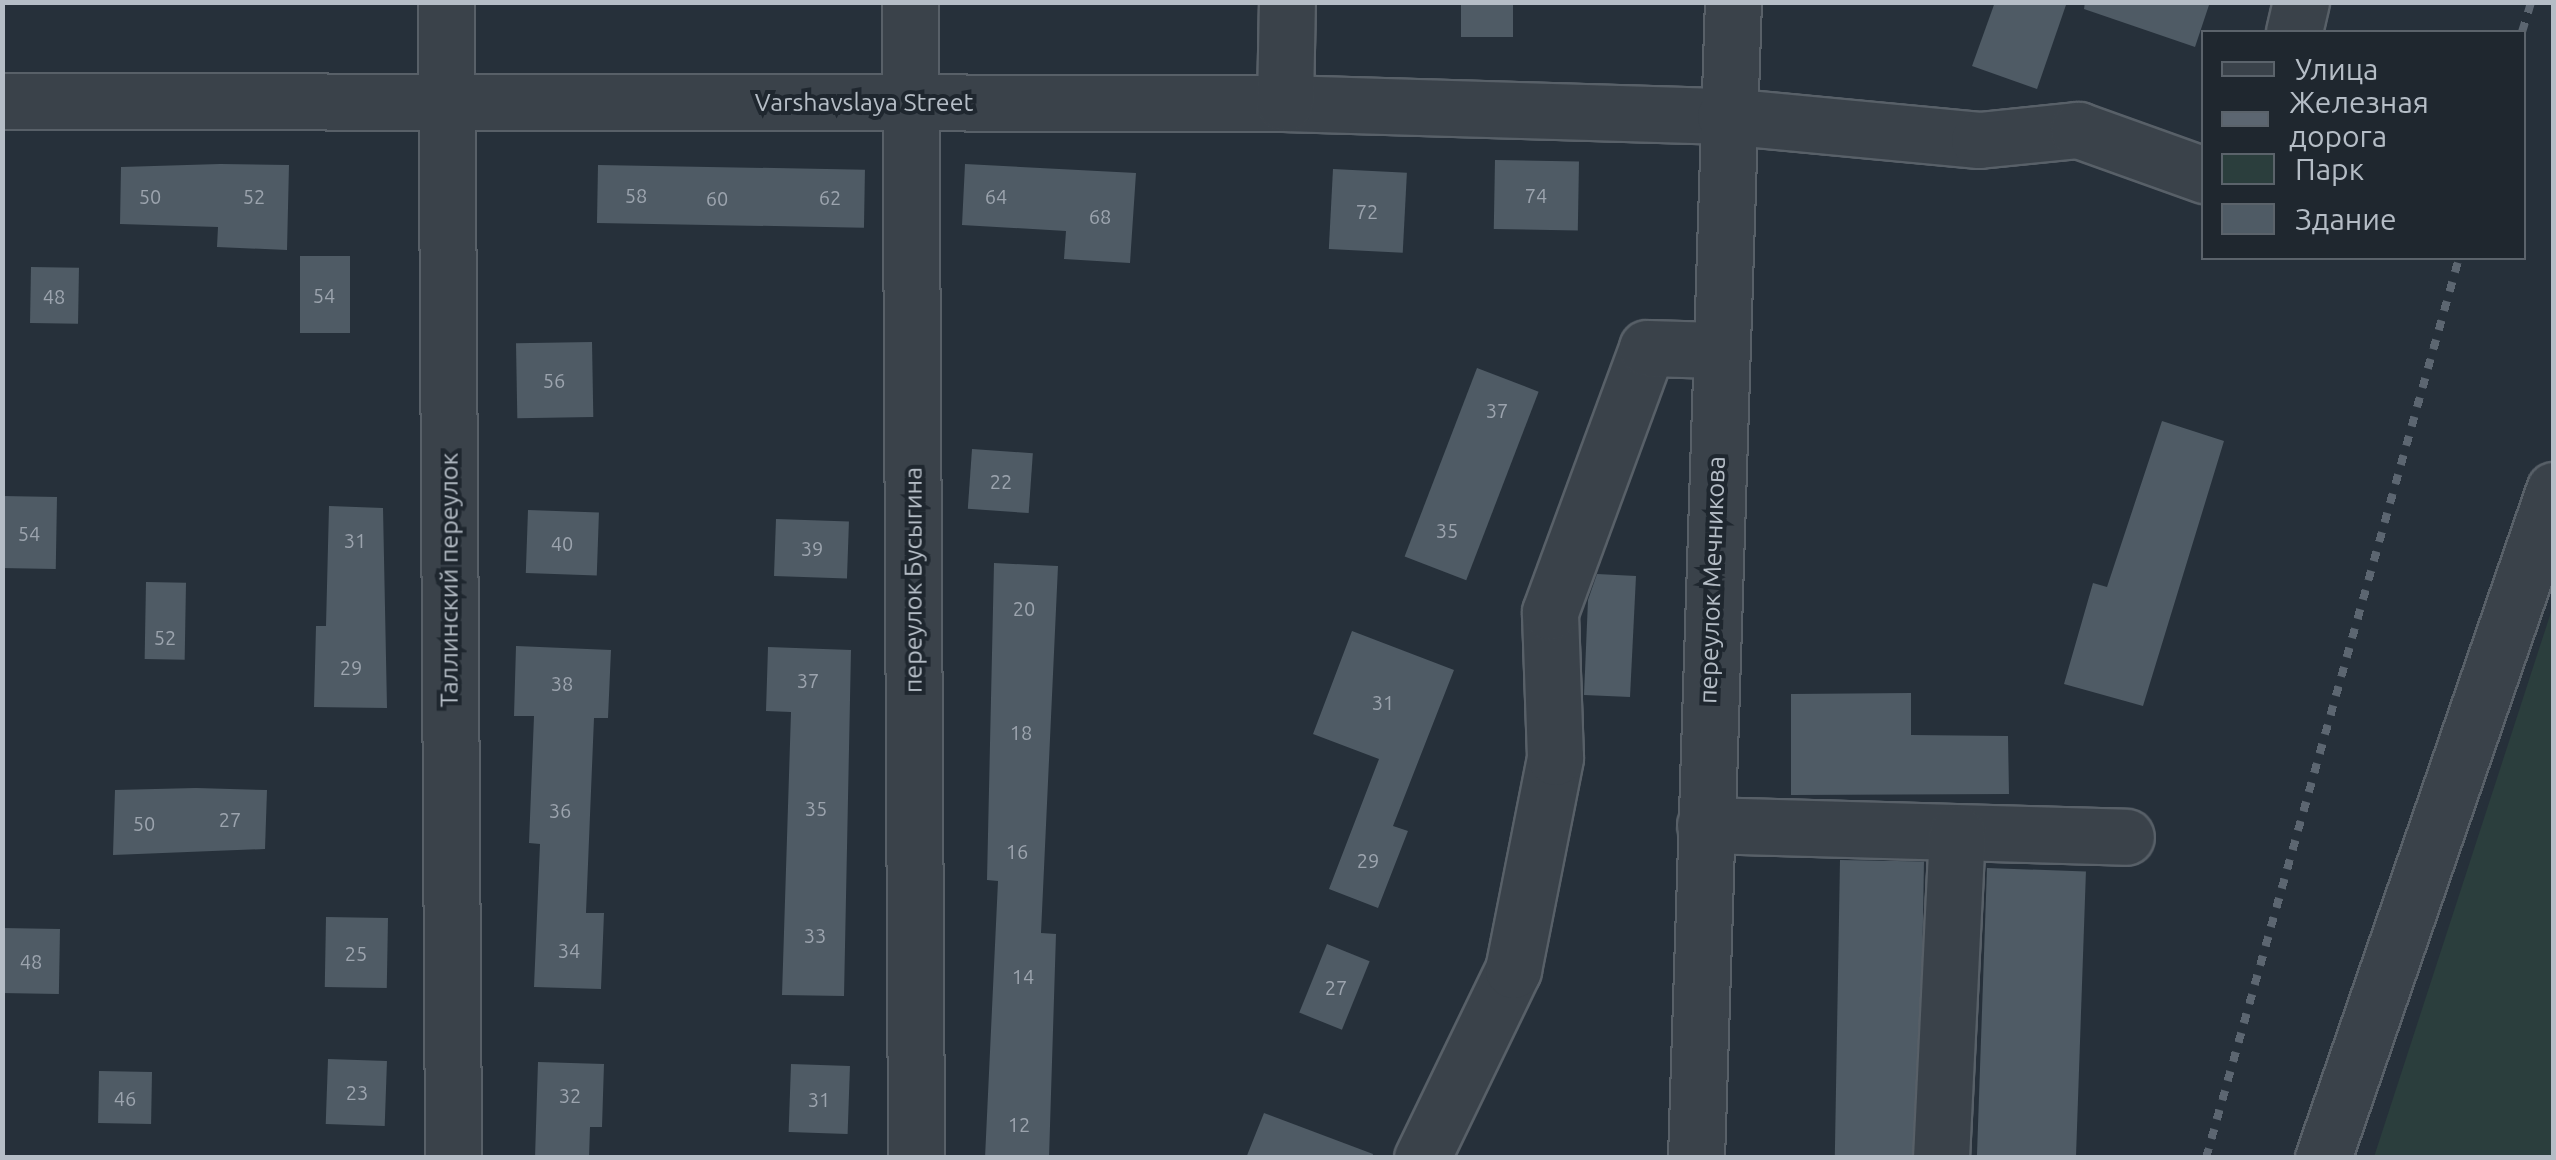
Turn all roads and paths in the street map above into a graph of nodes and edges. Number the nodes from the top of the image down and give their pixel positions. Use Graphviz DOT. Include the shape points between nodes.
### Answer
graph roads {
  1 [pos="446,2"];
  2 [pos="910,2"];
  3 [pos="1287,2"];
  4 [pos="1734,2"];
  5 [pos="2300,2"];
  6 [pos="2294,30"];
  7 [pos="2,101"];
  8 [pos="910,102"];
  9 [pos="1285,103"];
  10 [pos="446,106"];
  11 [pos="1724,116"];
  12 [pos="2201,173"];
  13 [pos="1718,350"];
  14 [pos="2554,490"];
  15 [pos="1705,825"];
  16 [pos="1956,832"];
  17 [pos="2126,837"];
  18 [pos="452,1158"];
  19 [pos="916,1158"];
  20 [pos="1422,1158"];
  21 [pos="1696,1158"];
  22 [pos="1941,1158"];
  23 [pos="2322,1158"];
  1 -- 10 [label="street, Таллинский переулок"];
  2 -- 8 [label="street, переулок Бусыгина"];
  3 -- 9 [label="street"];
  4 -- 11 [label="street, переулок Мечникова"];
  5 -- 6 [label="street"];
  7 -- 10 [label="street, Varshavslaya Street"];
  8 -- 9 [label="street, Varshavslaya Street"];
  8 -- 10 [label="street, Varshavslaya Street"];
  8 -- 19 [label="street, переулок Бусыгина"];
  9 -- 11 [label="street, Varshavslaya Street"];
  10 -- 18 [label="street, Таллинский переулок"];
  11 -- 12 [label="street, Varshavslaya Street" via="1979,140 2078,130"];
  11 -- 13 [label="street, переулок Мечникова"];
  13 -- 15 [label="street, переулок Мечникова"];
  13 -- 20 [label="street" via="1648,348 1550,612 1554,756 1514,970"];
  14 -- 23 [label="street"];
  15 -- 16 [label="street"];
  15 -- 21 [label="street, переулок Мечникова"];
  16 -- 17 [label="street"];
  16 -- 22 [label="street"];
}
